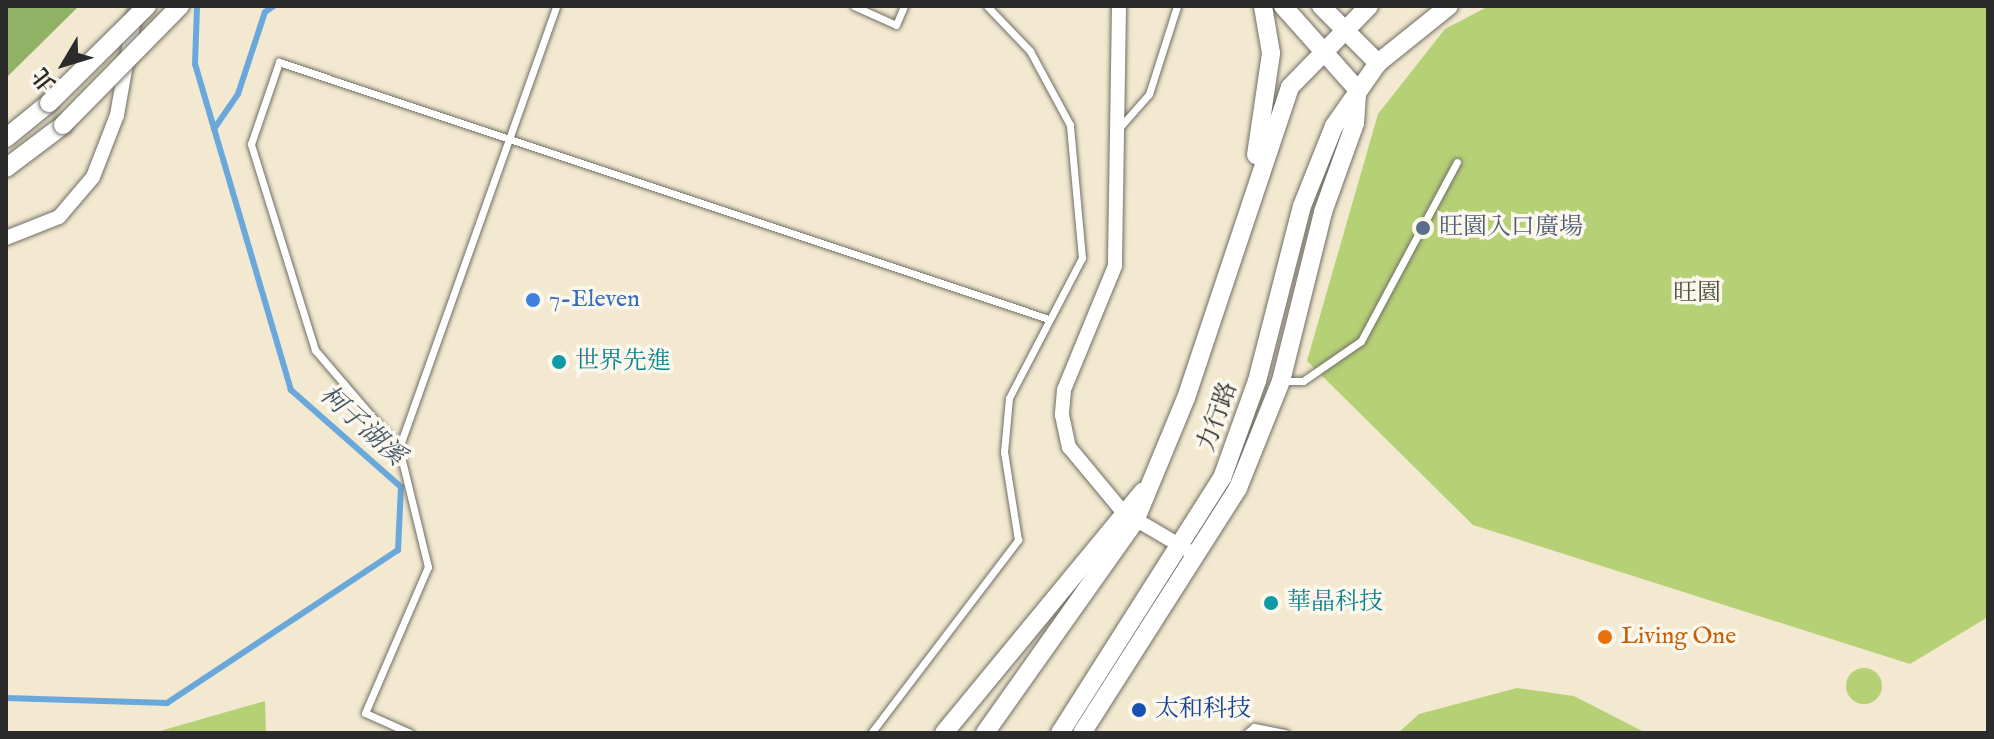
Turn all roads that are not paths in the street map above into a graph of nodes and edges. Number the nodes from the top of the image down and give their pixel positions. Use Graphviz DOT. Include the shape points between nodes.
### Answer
graph roads {
  1 [pos="135,6"];
  2 [pos="147,6"];
  3 [pos="180,6"];
  4 [pos="556,6"];
  5 [pos="854,6"];
  6 [pos="904,6"];
  7 [pos="987,6"];
  8 [pos="1119,6"];
  9 [pos="1177,6"];
  10 [pos="1263,6"];
  11 [pos="1283,6"];
  12 [pos="1321,6"];
  13 [pos="1369,6"];
  14 [pos="1449,6"];
  15 [pos="1343,29"];
  16 [pos="1319,53"];
  17 [pos="1378,63"];
  18 [pos="1357,89"];
  19 [pos="1120,127"];
  20 [pos="6,138"];
  21 [pos="509,139"];
  22 [pos="1457,162"];
  23 [pos="6,168"];
  24 [pos="1239,228"];
  25 [pos="6,238"];
  26 [pos="1046,318"];
  27 [pos="1281,381"];
  28 [pos="399,448"];
  29 [pos="1129,516"];
  30 [pos="1190,551"];
  31 [pos="410,733"];
  32 [pos="871,733"];
  33 [pos="944,733"];
  34 [pos="985,733"];
  35 [pos="1060,733"];
  36 [pos="1082,733"];
  37 [pos="1247,733"];
  38 [pos="1285,733"];
  1 -- 25 [label="street" via="117,115 93,177 59,217"];
  2 -- 20 [label="street, bridge"];
  3 -- 23 [label="street, bridge" via="63,125"];
  4 -- 21 [label="lane"];
  5 -- 6 [label="lane" via="896,25"];
  7 -- 26 [label="lane" via="1030,51 1070,125 1082,258"];
  8 -- 19 [label="street"];
  9 -- 19 [label="lane" via="1149,94"];
  10 -- 24 [label="street" via="1271,53 1267,107"];
  11 -- 16 [label="street"];
  12 -- 15 [label="street"];
  13 -- 15 [label="street, 力行路"];
  14 -- 17 [label="street, 力行路"];
  15 -- 16 [label="street, 力行路"];
  15 -- 17 [label="street"];
  16 -- 18 [label="street"];
  16 -- 24 [label="street, 力行路" via="1290,87"];
  17 -- 18 [label="street, 力行路"];
  18 -- 27 [label="street, 力行路" via="1355,123 1323,212"];
  18 -- 30 [label="street, 力行路" via="1302,206 1257,381"];
  19 -- 29 [label="street" via="1115,266 1064,390 1062,415 1069,447"];
  21 -- 26 [label="lane"];
  21 -- 28 [label="lane"];
  21 -- 28 [label="lane" via="279,62 251,144 315,350"];
  22 -- 27 [label="lane" via="1361,341 1303,381"];
  24 -- 29 [label="street, 力行路" via="1186,398 1151,485"];
  26 -- 32 [label="lane" via="1009,398 1004,452 1018,540"];
  27 -- 30 [label="street, 力行路" via="1238,488"];
  28 -- 31 [label="lane" via="428,567 365,713"];
  29 -- 30 [label="street"];
  29 -- 33 [label="street, 力行路"];
  29 -- 34 [label="street, 力行路"];
  30 -- 35 [label="street, 力行路"];
  30 -- 36 [label="street, 力行路"];
  37 -- 38 [label="lane" via="1254,727"];
}
